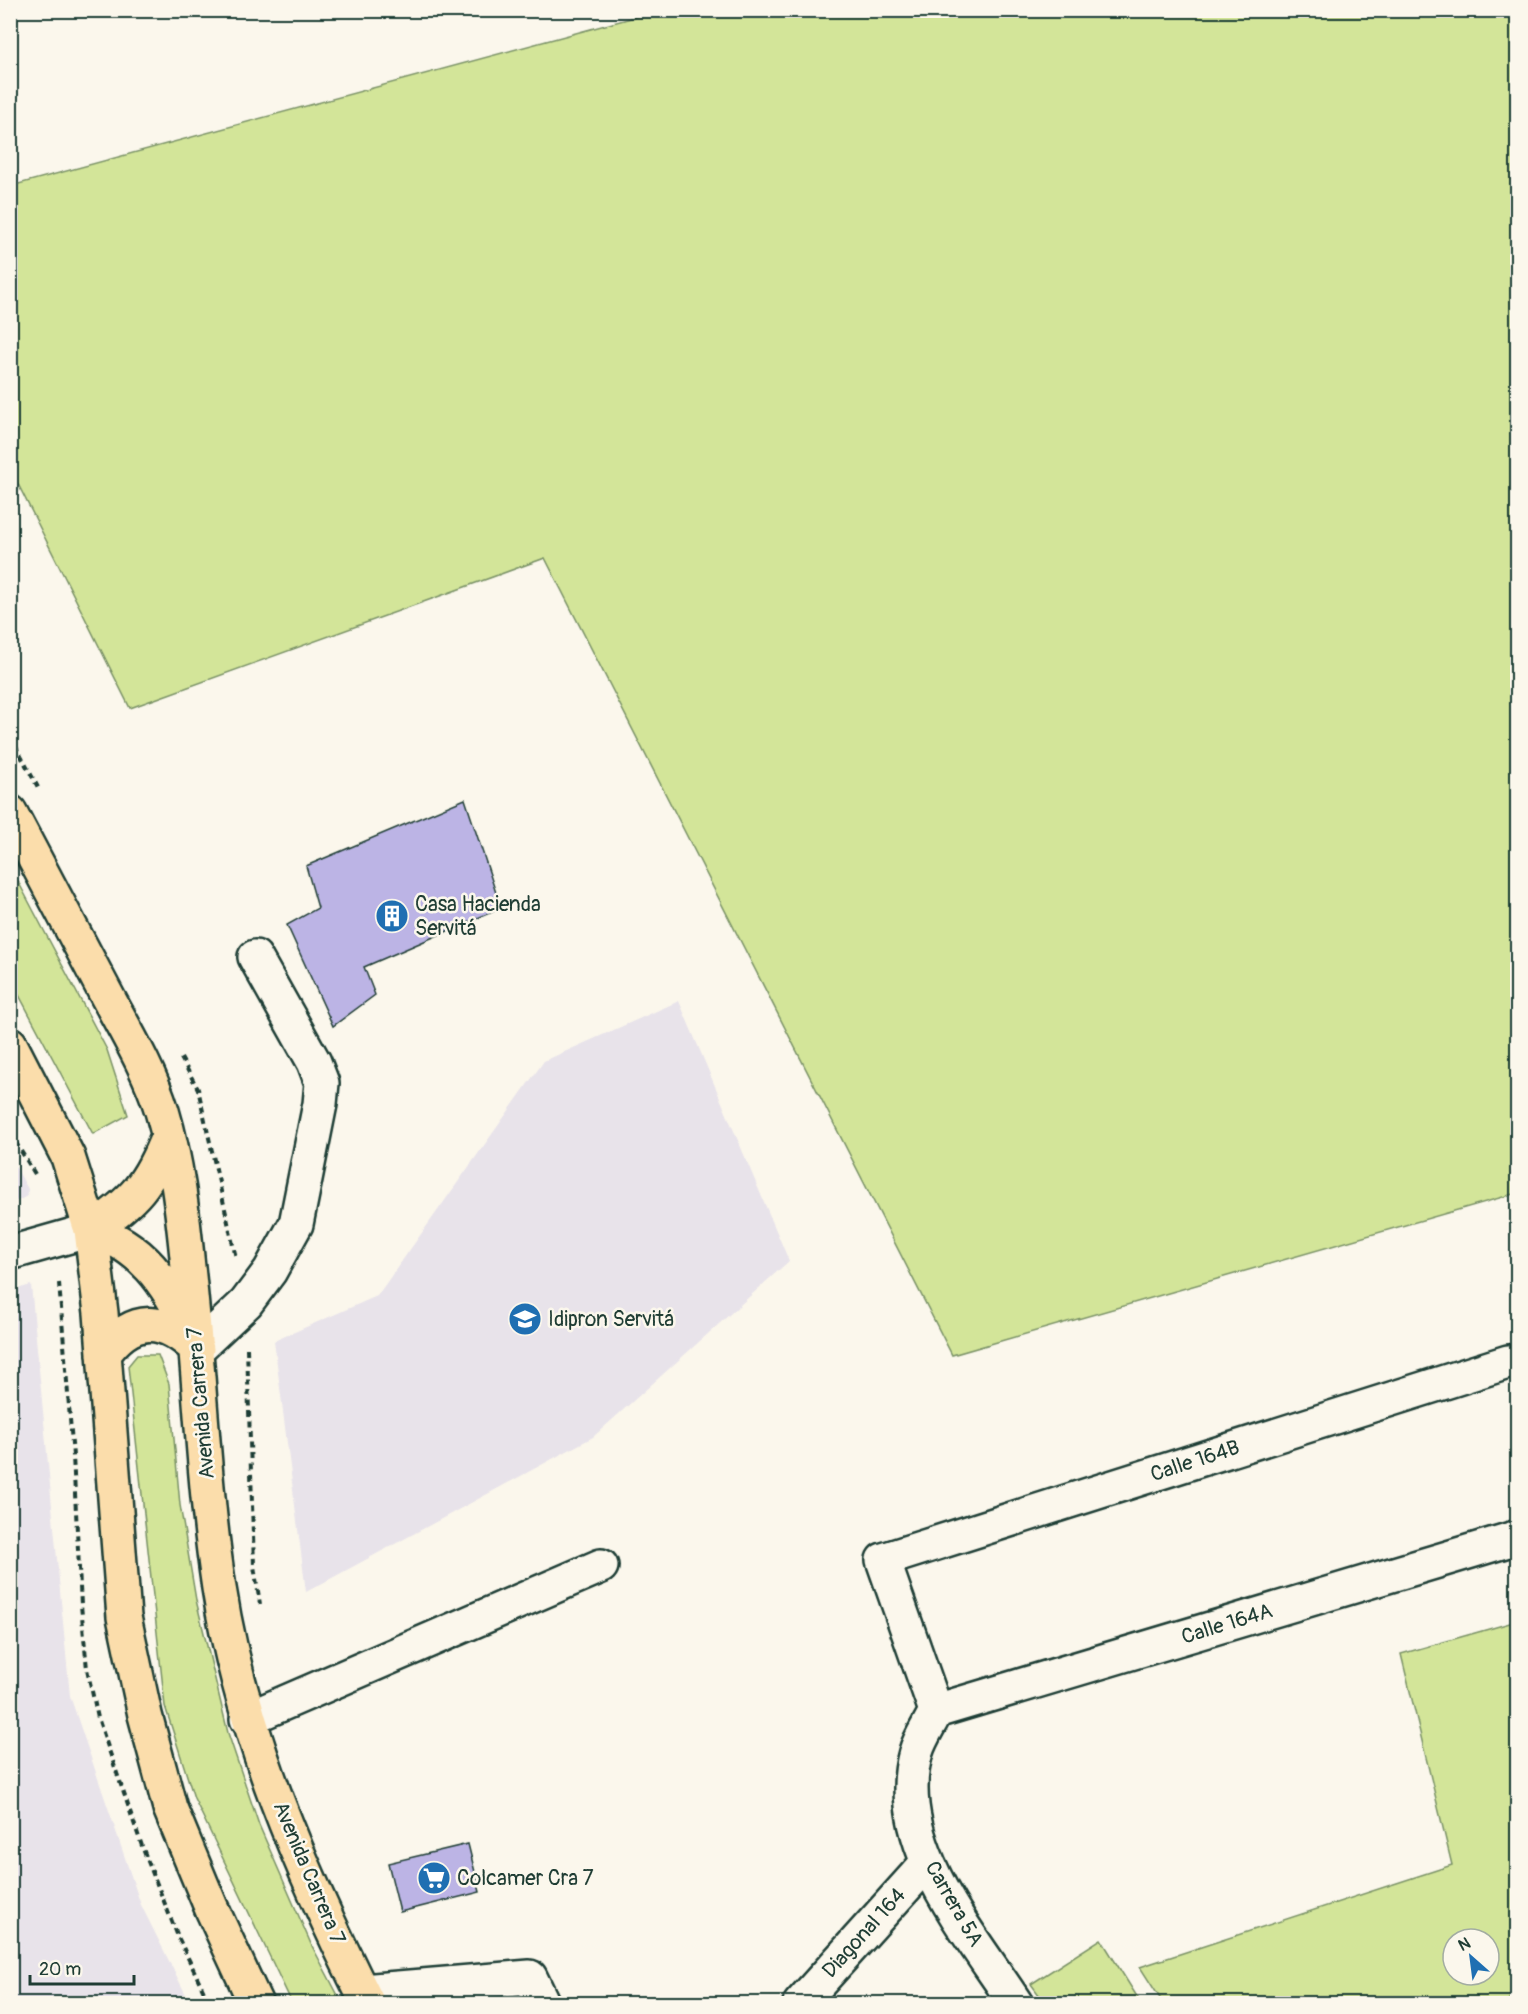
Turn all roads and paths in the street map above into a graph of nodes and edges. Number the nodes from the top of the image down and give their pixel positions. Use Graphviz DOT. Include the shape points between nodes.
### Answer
graph roads {
  1 [pos="10,812"];
  2 [pos="255,957"];
  3 [pos="10,1044"];
  4 [pos="198,1089"];
  5 [pos="10,1133"];
  6 [pos="168,1136"];
  7 [pos="35,1174"];
  8 [pos="91,1230"];
  9 [pos="10,1253"];
  10 [pos="246,1303"];
  11 [pos="197,1349"];
  12 [pos="104,1354"];
  13 [pos="1508,1362"];
  14 [pos="1518,1537"];
  15 [pos="601,1566"];
  16 [pos="261,1613"];
  17 [pos="936,1711"];
  18 [pos="247,1719"];
  19 [pos="928,1862"];
  20 [pos="365,1997"];
  21 [pos="256,2004"];
  22 [pos="543,2004"];
  23 [pos="800,2004"];
  24 [pos="1016,2004"];
  1 -- 6 [label="main road, Avenida Carrera 7" via="141,1061"];
  2 -- 10 [label="street" via="322,1083 296,1224 270,1271"];
  3 -- 8 [label="main road" via="68,1157"];
  4 -- 10 [label="path"];
  5 -- 7 [label="path"];
  6 -- 8 [label="main road" via="149,1179 137,1194"];
  6 -- 11 [label="main road, Avenida Carrera 7" via="185,1236"];
  8 -- 9 [label="street"];
  8 -- 11 [label="main road" via="114,1237 148,1263 183,1317"];
  8 -- 12 [label="main road"];
  10 -- 11 [label="street"];
  10 -- 16 [label="path" via="254,1566"];
  11 -- 12 [label="main road" via="182,1335 150,1323 136,1325 122,1334"];
  11 -- 18 [label="main road, Avenida Carrera 7" via="219,1589"];
  12 -- 21 [label="main road" via="124,1617 145,1715 170,1808"];
  13 -- 17 [label="street, Calle 164B" via="883,1560"];
  14 -- 17 [label="street, Calle 164A"];
  15 -- 18 [label="street"];
  17 -- 19 [label="street, Carrera 5A" via="916,1751 911,1785 914,1822"];
  18 -- 20 [label="main road, Avenida Carrera 7" via="321,1911"];
  19 -- 23 [label="street, Diagonal 164"];
  19 -- 24 [label="street, Carrera 5A" via="943,1892"];
  20 -- 22 [label="street" via="530,1977"];
}
